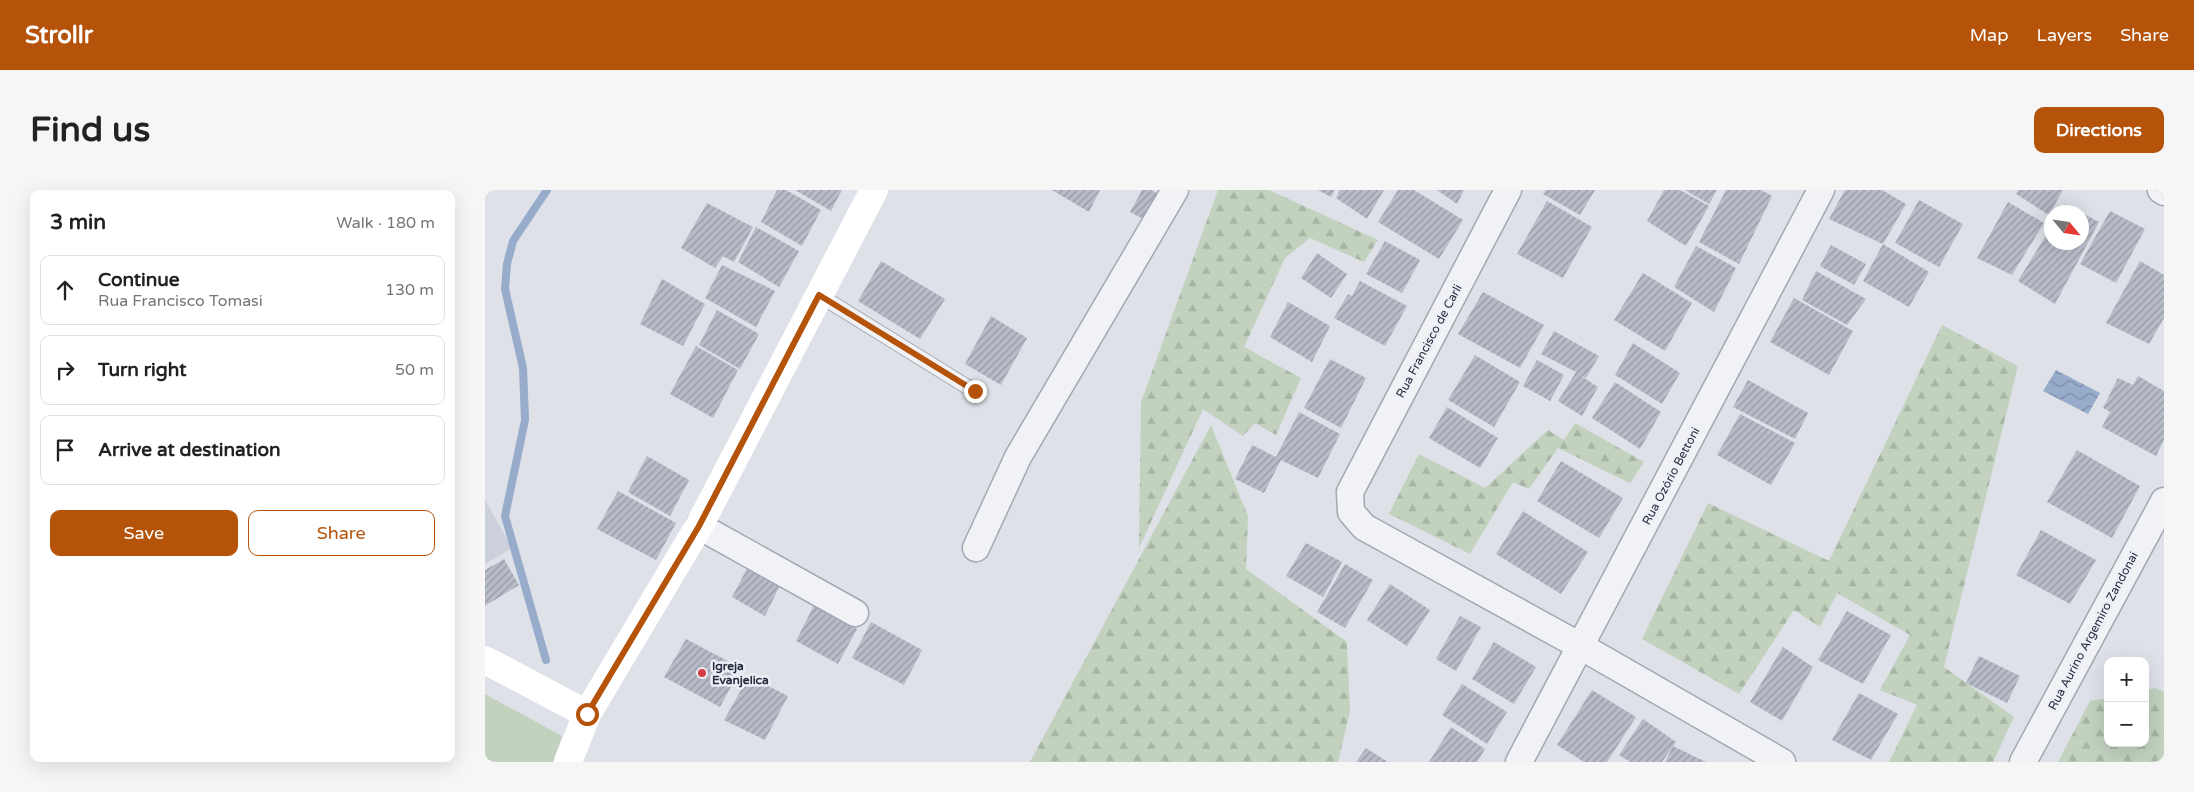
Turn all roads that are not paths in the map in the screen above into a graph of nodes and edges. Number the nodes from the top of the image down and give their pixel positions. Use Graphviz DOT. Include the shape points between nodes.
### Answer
graph roads {
  1 [pos="874,190"];
  2 [pos="1175,190"];
  3 [pos="1508,190"];
  4 [pos="1821,190"];
  5 [pos="819,295"];
  6 [pos="975,391"];
  7 [pos="2164,501"];
  8 [pos="699,526"];
  9 [pos="976,548"];
  10 [pos="855,613"];
  11 [pos="1581,647"];
  12 [pos="485,660"];
  13 [pos="587,714"];
  14 [pos="568,762"];
  15 [pos="1519,762"];
  16 [pos="1782,762"];
  17 [pos="2023,762"];
  1 -- 5 [label="main road"];
  2 -- 9 [label="street" via="1018,458"];
  3 -- 11 [label="street, Rua Francisco de Carli" via="1350,492 1351,512 1364,527"];
  4 -- 11 [label="street, Rua Ozório Bettoni"];
  5 -- 6 [label="lane"];
  5 -- 8 [label="main road"];
  7 -- 17 [label="street, Rua Aurino Argemiro Zandonai"];
  8 -- 10 [label="street"];
  8 -- 13 [label="main road"];
  11 -- 15 [label="street, Rua Ozório Bettoni"];
  11 -- 16 [label="street"];
  12 -- 13 [label="main road"];
  13 -- 14 [label="main road"];
}
